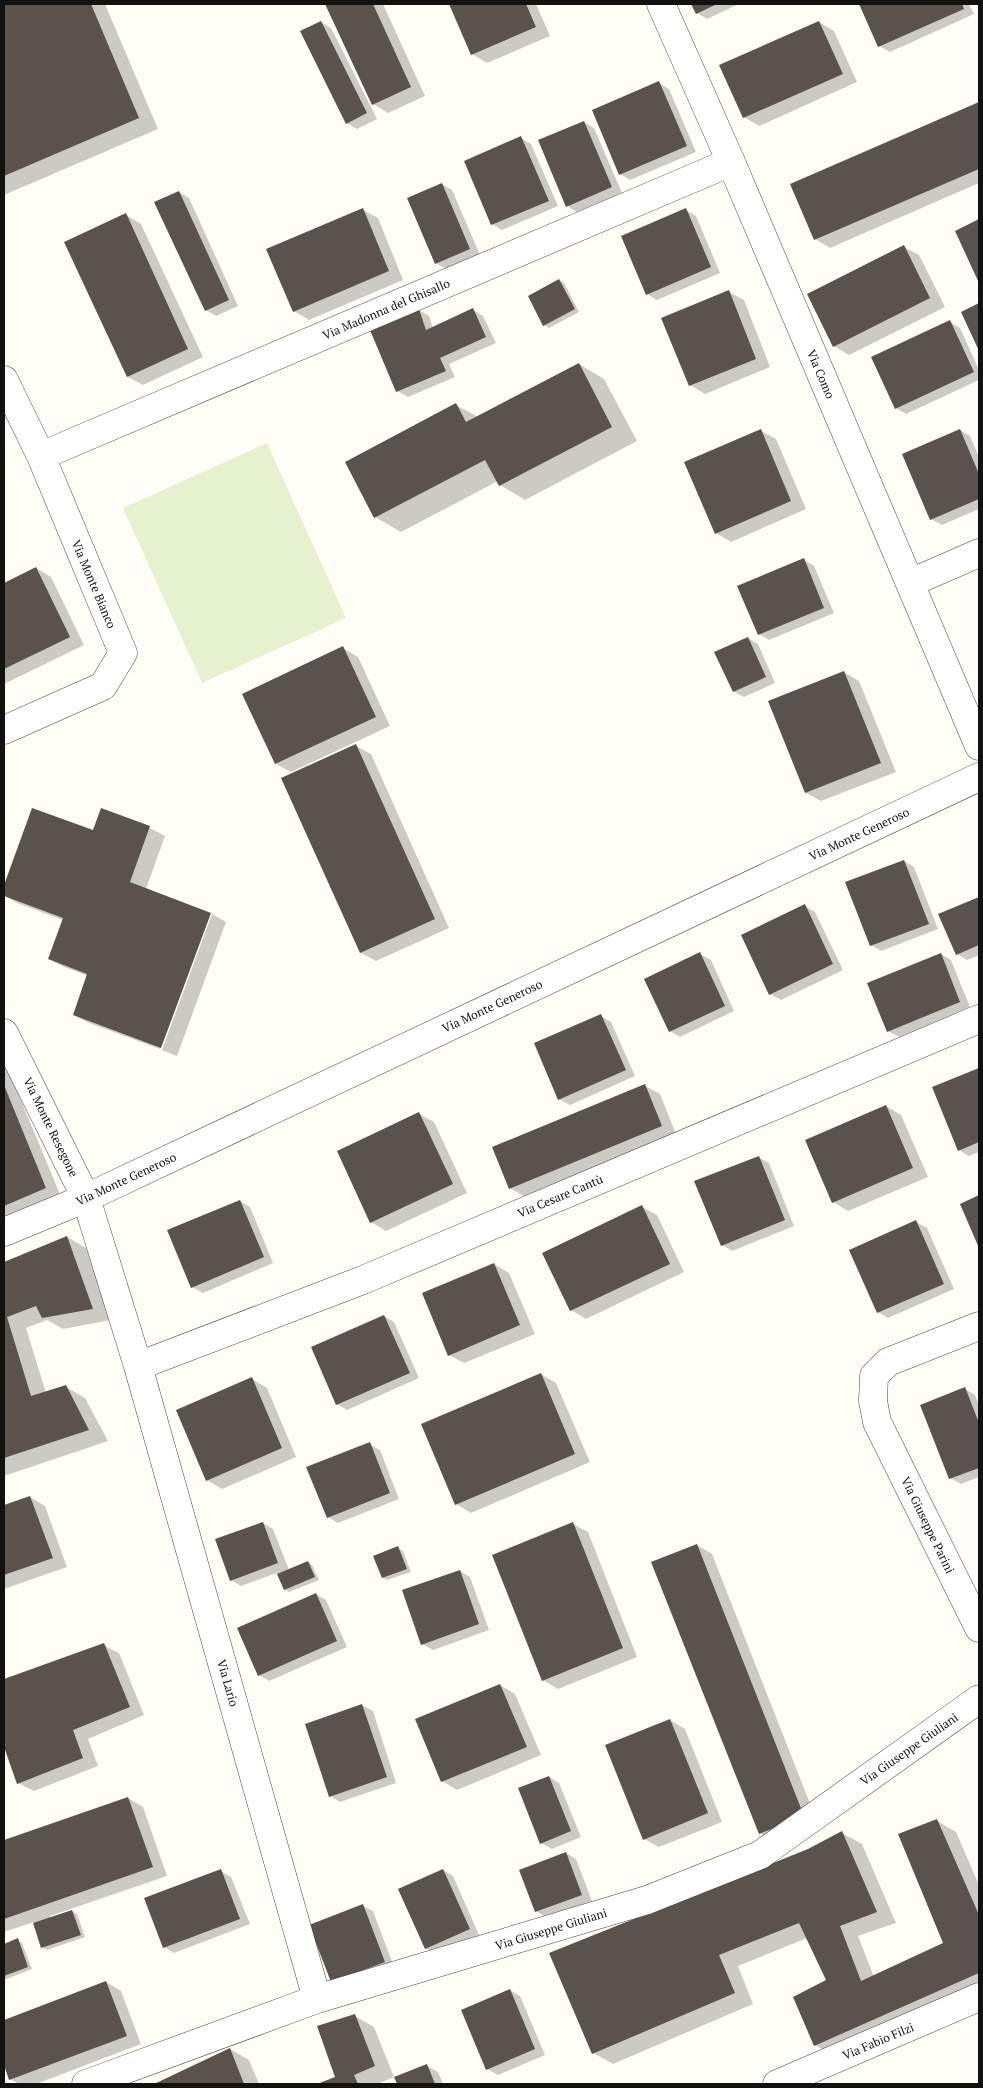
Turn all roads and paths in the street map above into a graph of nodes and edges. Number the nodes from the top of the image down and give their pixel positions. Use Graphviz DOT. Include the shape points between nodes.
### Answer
graph roads {
  1 [pos="661,4"];
  2 [pos="731,162"];
  3 [pos="4,380"];
  4 [pos="40,456"];
  5 [pos="979,553"];
  6 [pos="910,583"];
  7 [pos="4,730"];
  8 [pos="979,746"];
  9 [pos="979,777"];
  10 [pos="979,1019"];
  11 [pos="4,1032"];
  12 [pos="86,1198"];
  13 [pos="4,1232"];
  14 [pos="979,1326"];
  15 [pos="138,1366"];
  16 [pos="979,1628"];
  17 [pos="979,1699"];
  18 [pos="979,1997"];
  19 [pos="317,1999"];
  20 [pos="86,2084"];
  21 [pos="777,2084"];
  1 -- 2 [label="street, Via Como"];
  2 -- 4 [label="street, Via Madonna del Ghisallo"];
  2 -- 6 [label="street, Via Como"];
  3 -- 4 [label="street, Via Monte Bianco"];
  4 -- 7 [label="street, Via Monte Bianco" via="123,653 103,686"];
  5 -- 6 [label="street"];
  6 -- 8 [label="street, Via Como"];
  9 -- 12 [label="street, Via Monte Generoso"];
  10 -- 15 [label="street, Via Cesare Cantù" via="364,1280"];
  11 -- 12 [label="street, Via Monte Resegone"];
  12 -- 13 [label="street, Via Monte Generoso"];
  12 -- 15 [label="street, Via Monte Resegone"];
  14 -- 16 [label="street, Via Giuseppe Parini" via="888,1362 874,1376 873,1401 876,1422"];
  15 -- 19 [label="street, Via Lario"];
  17 -- 19 [label="street, Via Giuseppe Giuliani" via="760,1855 646,1900"];
  18 -- 21 [label="street, Via Fabio Filzi"];
  19 -- 20 [label="street, Via Giuseppe Giuliani"];
}
